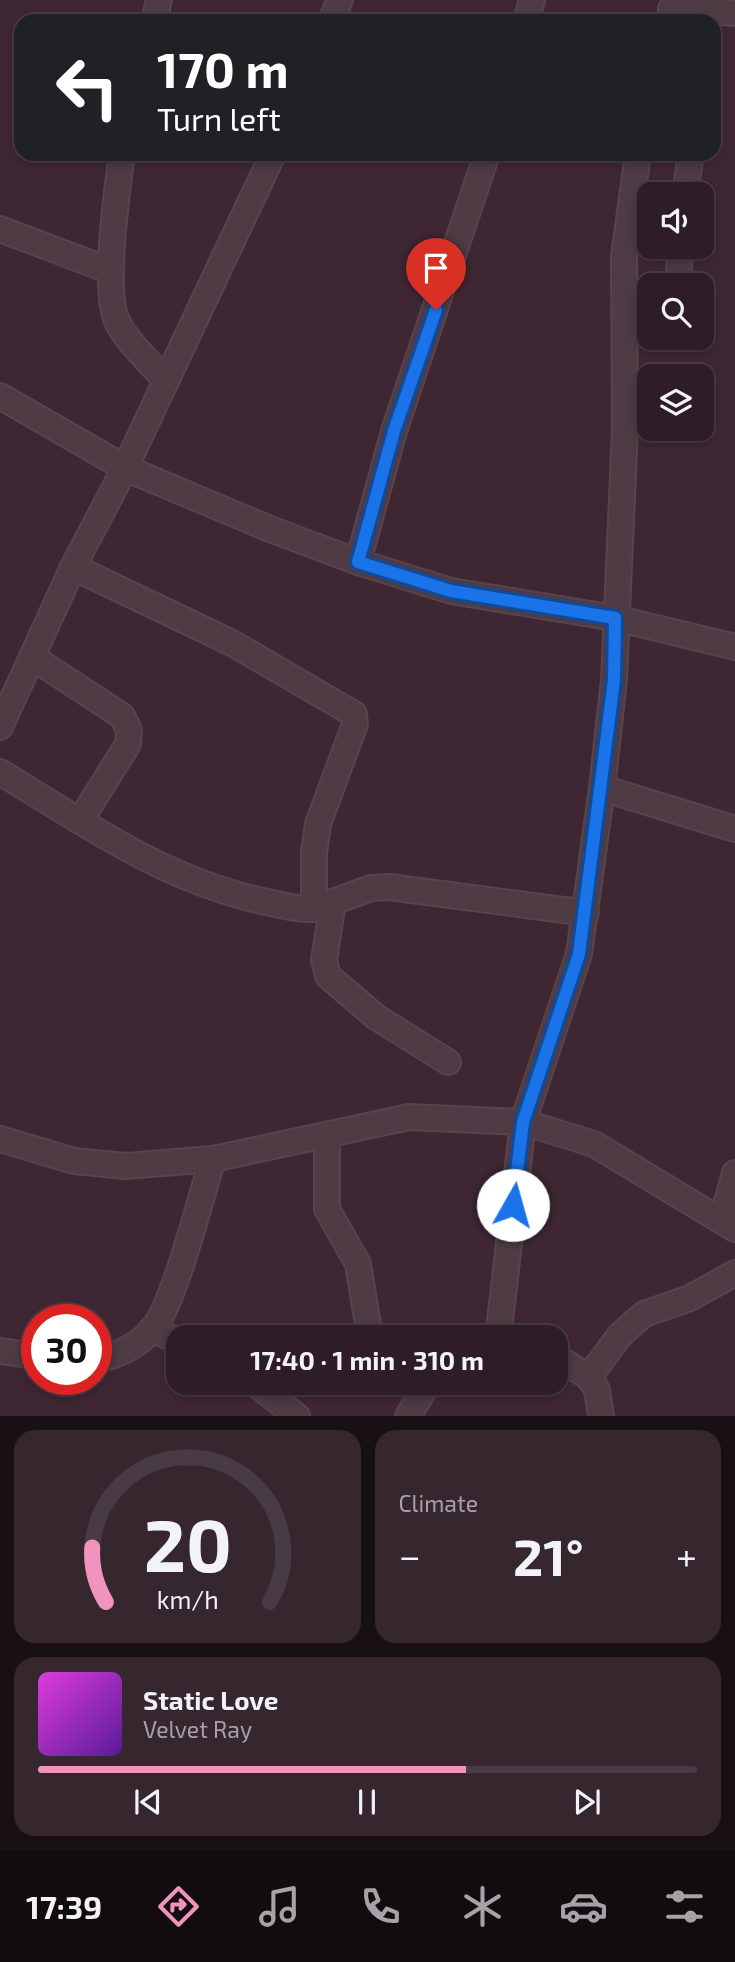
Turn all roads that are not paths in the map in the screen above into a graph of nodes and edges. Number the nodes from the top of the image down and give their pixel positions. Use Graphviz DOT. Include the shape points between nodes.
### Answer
graph roads {
  1 [pos="121,161"];
  2 [pos="270,161"];
  3 [pos="485,161"];
  4 [pos="637,161"];
  5 [pos="690,161"];
  6 [pos="687,182"];
  7 [pos="0,229"];
  8 [pos="111,271"];
  9 [pos="164,379"];
  10 [pos="0,396"];
  11 [pos="125,468"];
  12 [pos="358,562"];
  13 [pos="73,566"];
  14 [pos="615,618"];
  15 [pos="735,647"];
  16 [pos="32,657"];
  17 [pos="0,727"];
  18 [pos="0,772"];
  19 [pos="602,788"];
  20 [pos="80,821"];
  21 [pos="735,829"];
  22 [pos="324,905"];
  23 [pos="586,913"];
  24 [pos="448,1062"];
  25 [pos="523,1122"];
  26 [pos="327,1135"];
  27 [pos="0,1139"];
  28 [pos="213,1159"];
  29 [pos="735,1173"];
  30 [pos="729,1225"];
  31 [pos="735,1273"];
  32 [pos="368,1325"];
  33 [pos="501,1325"];
  34 [pos="152,1329"];
  35 [pos="166,1335"];
  36 [pos="0,1351"];
  37 [pos="21,1354"];
  38 [pos="112,1356"];
  39 [pos="568,1364"];
  40 [pos="589,1377"];
  41 [pos="270,1395"];
  42 [pos="421,1395"];
  43 [pos="297,1416"];
  44 [pos="408,1416"];
  45 [pos="601,1416"];
  1 -- 8 [label="street"];
  2 -- 9 [label="street"];
  3 -- 12 [label="street" via="394,431"];
  4 -- 14 [label="street" via="623,282 625,428"];
  5 -- 6 [label="street"];
  7 -- 8 [label="street"];
  8 -- 9 [label="street" via="118,323"];
  9 -- 11 [label="street"];
  10 -- 11 [label="street"];
  11 -- 12 [label="street"];
  11 -- 13 [label="street"];
  12 -- 14 [label="street" via="451,591"];
  13 -- 16 [label="street"];
  13 -- 22 [label="street" via="232,643 354,714 355,724 318,824 314,853"];
  14 -- 15 [label="street"];
  14 -- 19 [label="street" via="614,680"];
  16 -- 17 [label="street"];
  16 -- 20 [label="street" via="128,724 128,744"];
  18 -- 20 [label="street"];
  19 -- 21 [label="street"];
  19 -- 23 [label="street"];
  20 -- 22 [label="street" via="191,881 248,898"];
  22 -- 23 [label="street" via="372,888 389,887"];
  22 -- 24 [label="street" via="328,976 376,1017"];
  23 -- 25 [label="street" via="579,954"];
  25 -- 26 [label="street" via="409,1118"];
  25 -- 30 [label="street" via="594,1144"];
  25 -- 33 [label="street"];
  26 -- 28 [label="street"];
  26 -- 32 [label="street" via="327,1209 358,1264"];
  27 -- 28 [label="street" via="74,1161 126,1166"];
  28 -- 34 [label="street" via="163,1313"];
  29 -- 30 [label="street"];
  31 -- 40 [label="street" via="691,1298 644,1314 620,1335"];
  34 -- 35 [label="street"];
  34 -- 38 [label="street"];
  36 -- 37 [label="street"];
  39 -- 40 [label="street"];
  40 -- 45 [label="street" via="597,1390"];
  41 -- 43 [label="street"];
  42 -- 44 [label="street"];
}
